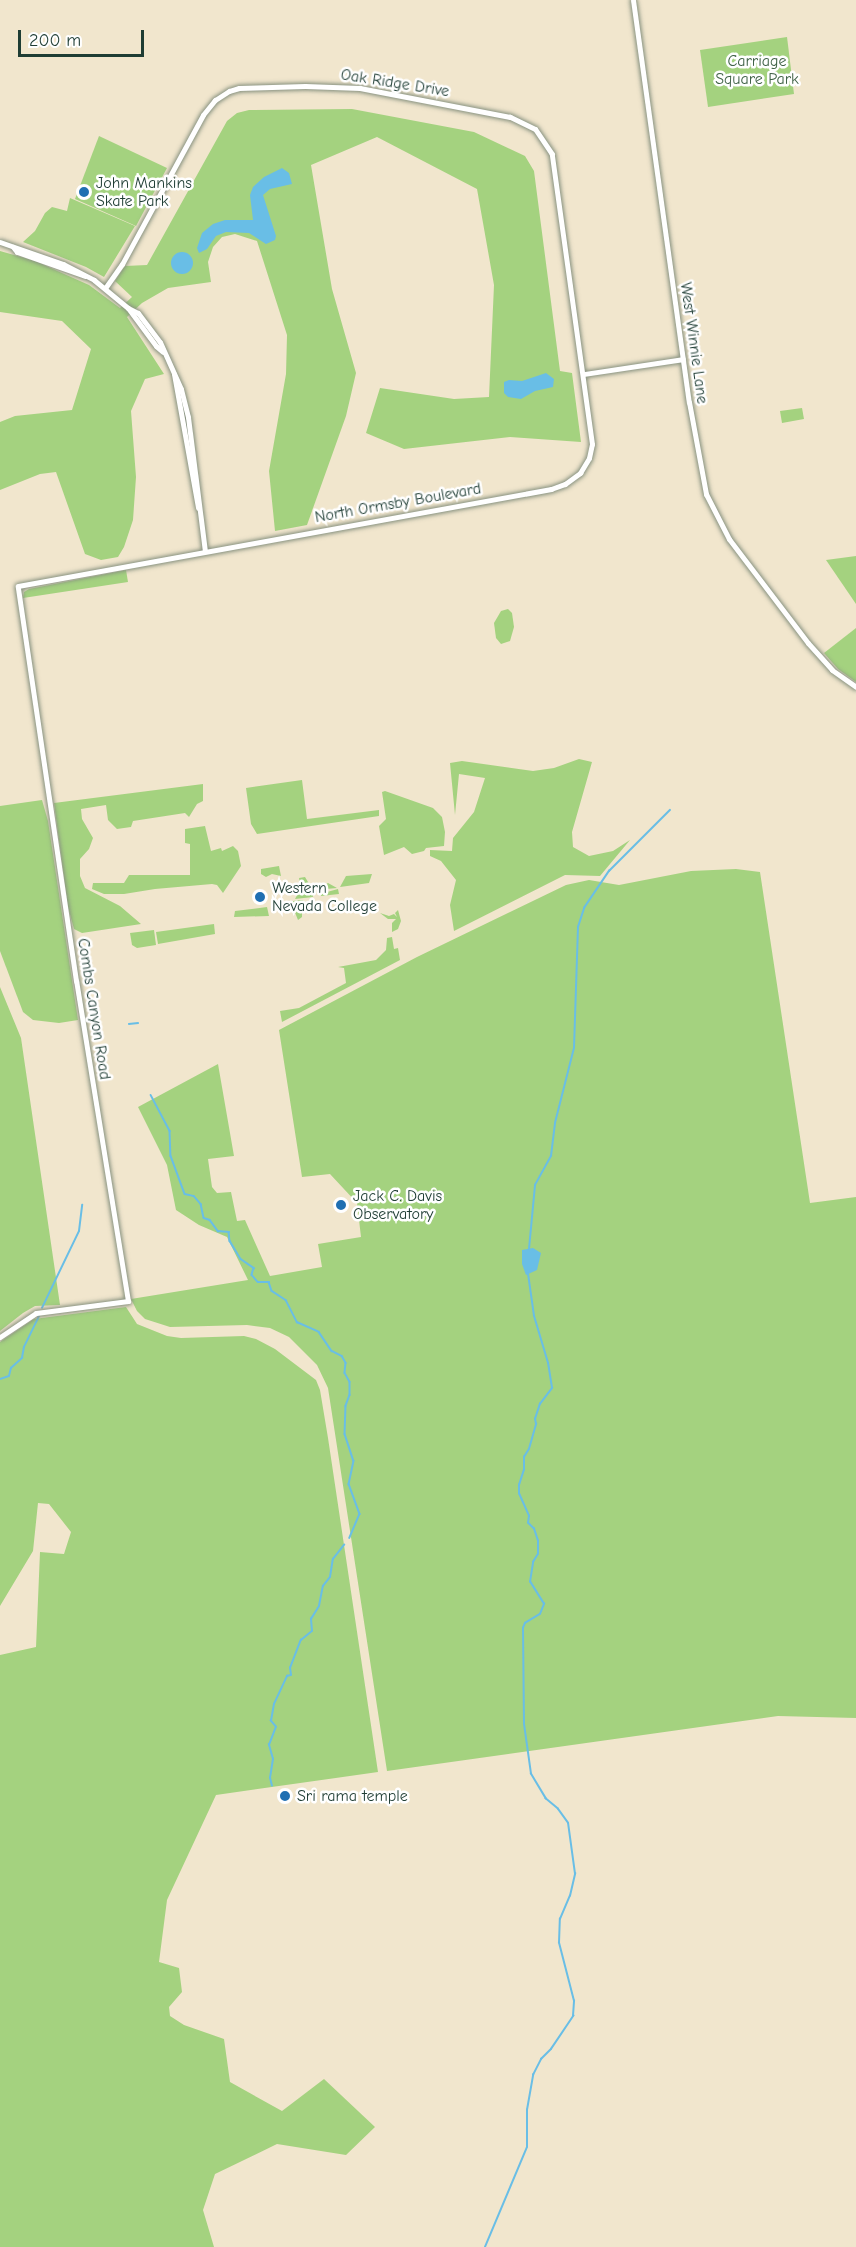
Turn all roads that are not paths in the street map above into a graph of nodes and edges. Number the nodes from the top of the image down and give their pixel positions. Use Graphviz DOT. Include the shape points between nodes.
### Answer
graph roads {
  1 [pos="633,0"];
  2 [pos="0,242"];
  3 [pos="105,288"];
  4 [pos="683,359"];
  5 [pos="584,374"];
  6 [pos="205,551"];
  7 [pos="18,586"];
  8 [pos="856,687"];
  9 [pos="0,1337"];
  1 -- 4 [label="street, West Winnie Lane"];
  2 -- 3 [label="street" via="63,264"];
  3 -- 5 [label="street, Oak Ridge Drive" via="203,115 221,95 239,88 305,86 396,94 510,117 535,129 545,141 555,167"];
  3 -- 6 [label="street" via="128,308 164,352 174,374"];
  4 -- 5 [label="street"];
  4 -- 8 [label="street, West Winnie Lane" via="699,470 709,503 729,539 818,655"];
  5 -- 6 [label="street, North Ormsby Boulevard" via="592,444 585,466 565,484"];
  6 -- 7 [label="street, North Ormsby Boulevard"];
  7 -- 9 [label="street, Combs Canyon Road" via="128,1301 36,1313"];
}
